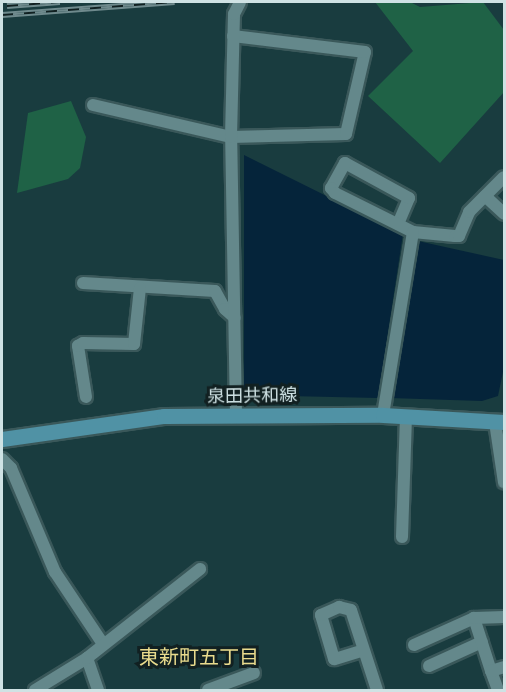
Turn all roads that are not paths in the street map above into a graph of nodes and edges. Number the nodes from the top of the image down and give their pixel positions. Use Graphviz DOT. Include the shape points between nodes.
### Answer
graph roads {
  1 [pos="240,2"];
  2 [pos="233,36"];
  3 [pos="93,105"];
  4 [pos="231,137"];
  5 [pos="504,177"];
  6 [pos="485,196"];
  7 [pos="504,214"];
  8 [pos="398,224"];
  9 [pos="413,232"];
  10 [pos="82,283"];
  11 [pos="140,288"];
  12 [pos="235,318"];
  13 [pos="86,397"];
  14 [pos="236,415"];
  15 [pos="383,415"];
  16 [pos="406,417"];
  17 [pos="500,422"];
  18 [pos="2,439"];
  19 [pos="2,459"];
  20 [pos="504,482"];
  21 [pos="402,537"];
  22 [pos="200,570"];
  23 [pos="504,617"];
  24 [pos="474,618"];
  25 [pos="482,642"];
  26 [pos="103,644"];
  27 [pos="414,645"];
  28 [pos="361,651"];
  29 [pos="87,658"];
  30 [pos="429,666"];
  31 [pos="504,667"];
  32 [pos="491,671"];
  33 [pos="254,673"];
  34 [pos="35,690"];
  35 [pos="98,690"];
  36 [pos="208,690"];
  37 [pos="377,690"];
  38 [pos="498,690"];
  1 -- 2 [label="street" via="234,14"];
  2 -- 4 [label="street"];
  2 -- 4 [label="street" via="365,52 366,57 342,136"];
  3 -- 4 [label="street"];
  4 -- 12 [label="street"];
  5 -- 6 [label="street"];
  6 -- 7 [label="street"];
  6 -- 9 [label="street" via="468,212 459,236"];
  8 -- 8 [label="street" via="335,193 331,188 345,163 409,198"];
  8 -- 9 [label="street"];
  9 -- 15 [label="street"];
  10 -- 11 [label="street"];
  11 -- 12 [label="street" via="215,291"];
  11 -- 13 [label="street" via="134,344 78,346"];
  12 -- 14 [label="street"];
  14 -- 15 [label="main road, 泉田共和線"];
  14 -- 18 [label="main road, 泉田共和線" via="164,416"];
  15 -- 16 [label="main road, 泉田共和線"];
  16 -- 17 [label="main road, 泉田共和線"];
  16 -- 21 [label="street"];
  17 -- 20 [label="street"];
  19 -- 26 [label="street" via="11,468 55,572"];
  22 -- 26 [label="street"];
  23 -- 24 [label="street"];
  24 -- 25 [label="street"];
  24 -- 27 [label="street"];
  25 -- 30 [label="street"];
  25 -- 32 [label="street"];
  26 -- 29 [label="street"];
  28 -- 37 [label="street"];
  29 -- 34 [label="street"];
  29 -- 35 [label="street"];
  31 -- 32 [label="street"];
  32 -- 38 [label="street"];
  33 -- 36 [label="street"];
}
